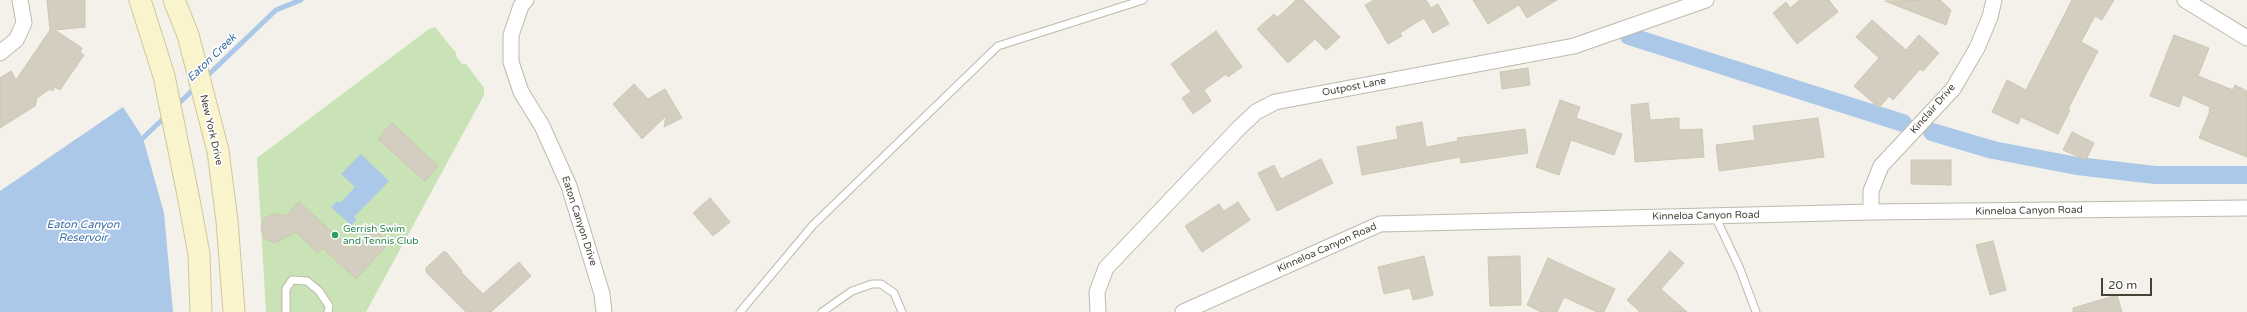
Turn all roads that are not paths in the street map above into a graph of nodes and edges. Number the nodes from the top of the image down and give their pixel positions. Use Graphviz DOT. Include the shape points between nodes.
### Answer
graph roads {
  1 [pos="20,0"];
  2 [pos="140,0"];
  3 [pos="174,0"];
  4 [pos="526,0"];
  5 [pos="1143,0"];
  6 [pos="1706,0"];
  7 [pos="1994,0"];
  8 [pos="2185,0"];
  9 [pos="2247,38"];
  10 [pos="0,53"];
  11 [pos="2247,208"];
  12 [pos="1871,212"];
  13 [pos="1715,216"];
  14 [pos="201,312"];
  15 [pos="234,312"];
  16 [pos="286,312"];
  17 [pos="328,312"];
  18 [pos="604,312"];
  19 [pos="740,312"];
  20 [pos="822,312"];
  21 [pos="902,312"];
  22 [pos="1098,312"];
  23 [pos="1183,312"];
  24 [pos="1756,312"];
  1 -- 10 [label="street" via="24,23 16,40"];
  2 -- 14 [label="main road" via="164,76 188,196 199,254"];
  3 -- 15 [label="main road, New York Drive" via="188,35 218,151 227,221"];
  4 -- 18 [label="street, Eaton Canyon Drive" via="521,6 511,35 511,62 521,92 542,126 569,186 602,294"];
  5 -- 19 [label="lane" via="998,46 813,225"];
  6 -- 22 [label="street, Outpost Lane" via="1574,46 1275,102 1256,112 1239,128 1106,268 1097,292"];
  7 -- 12 [label="street, Kinclair Drive" via="1977,48 1953,89 1882,166 1871,191"];
  8 -- 9 [label="street"];
  11 -- 12 [label="street, Kinneloa Canyon Road"];
  12 -- 13 [label="street, Kinneloa Canyon Road"];
  13 -- 23 [label="street, Kinneloa Canyon Road" via="1380,224"];
  13 -- 24 [label="lane" via="1740,269"];
  16 -- 17 [label="lane" via="286,289 292,280 307,281 319,291 329,306"];
  20 -- 21 [label="lane" via="852,291 872,284 881,284 894,293"];
}
